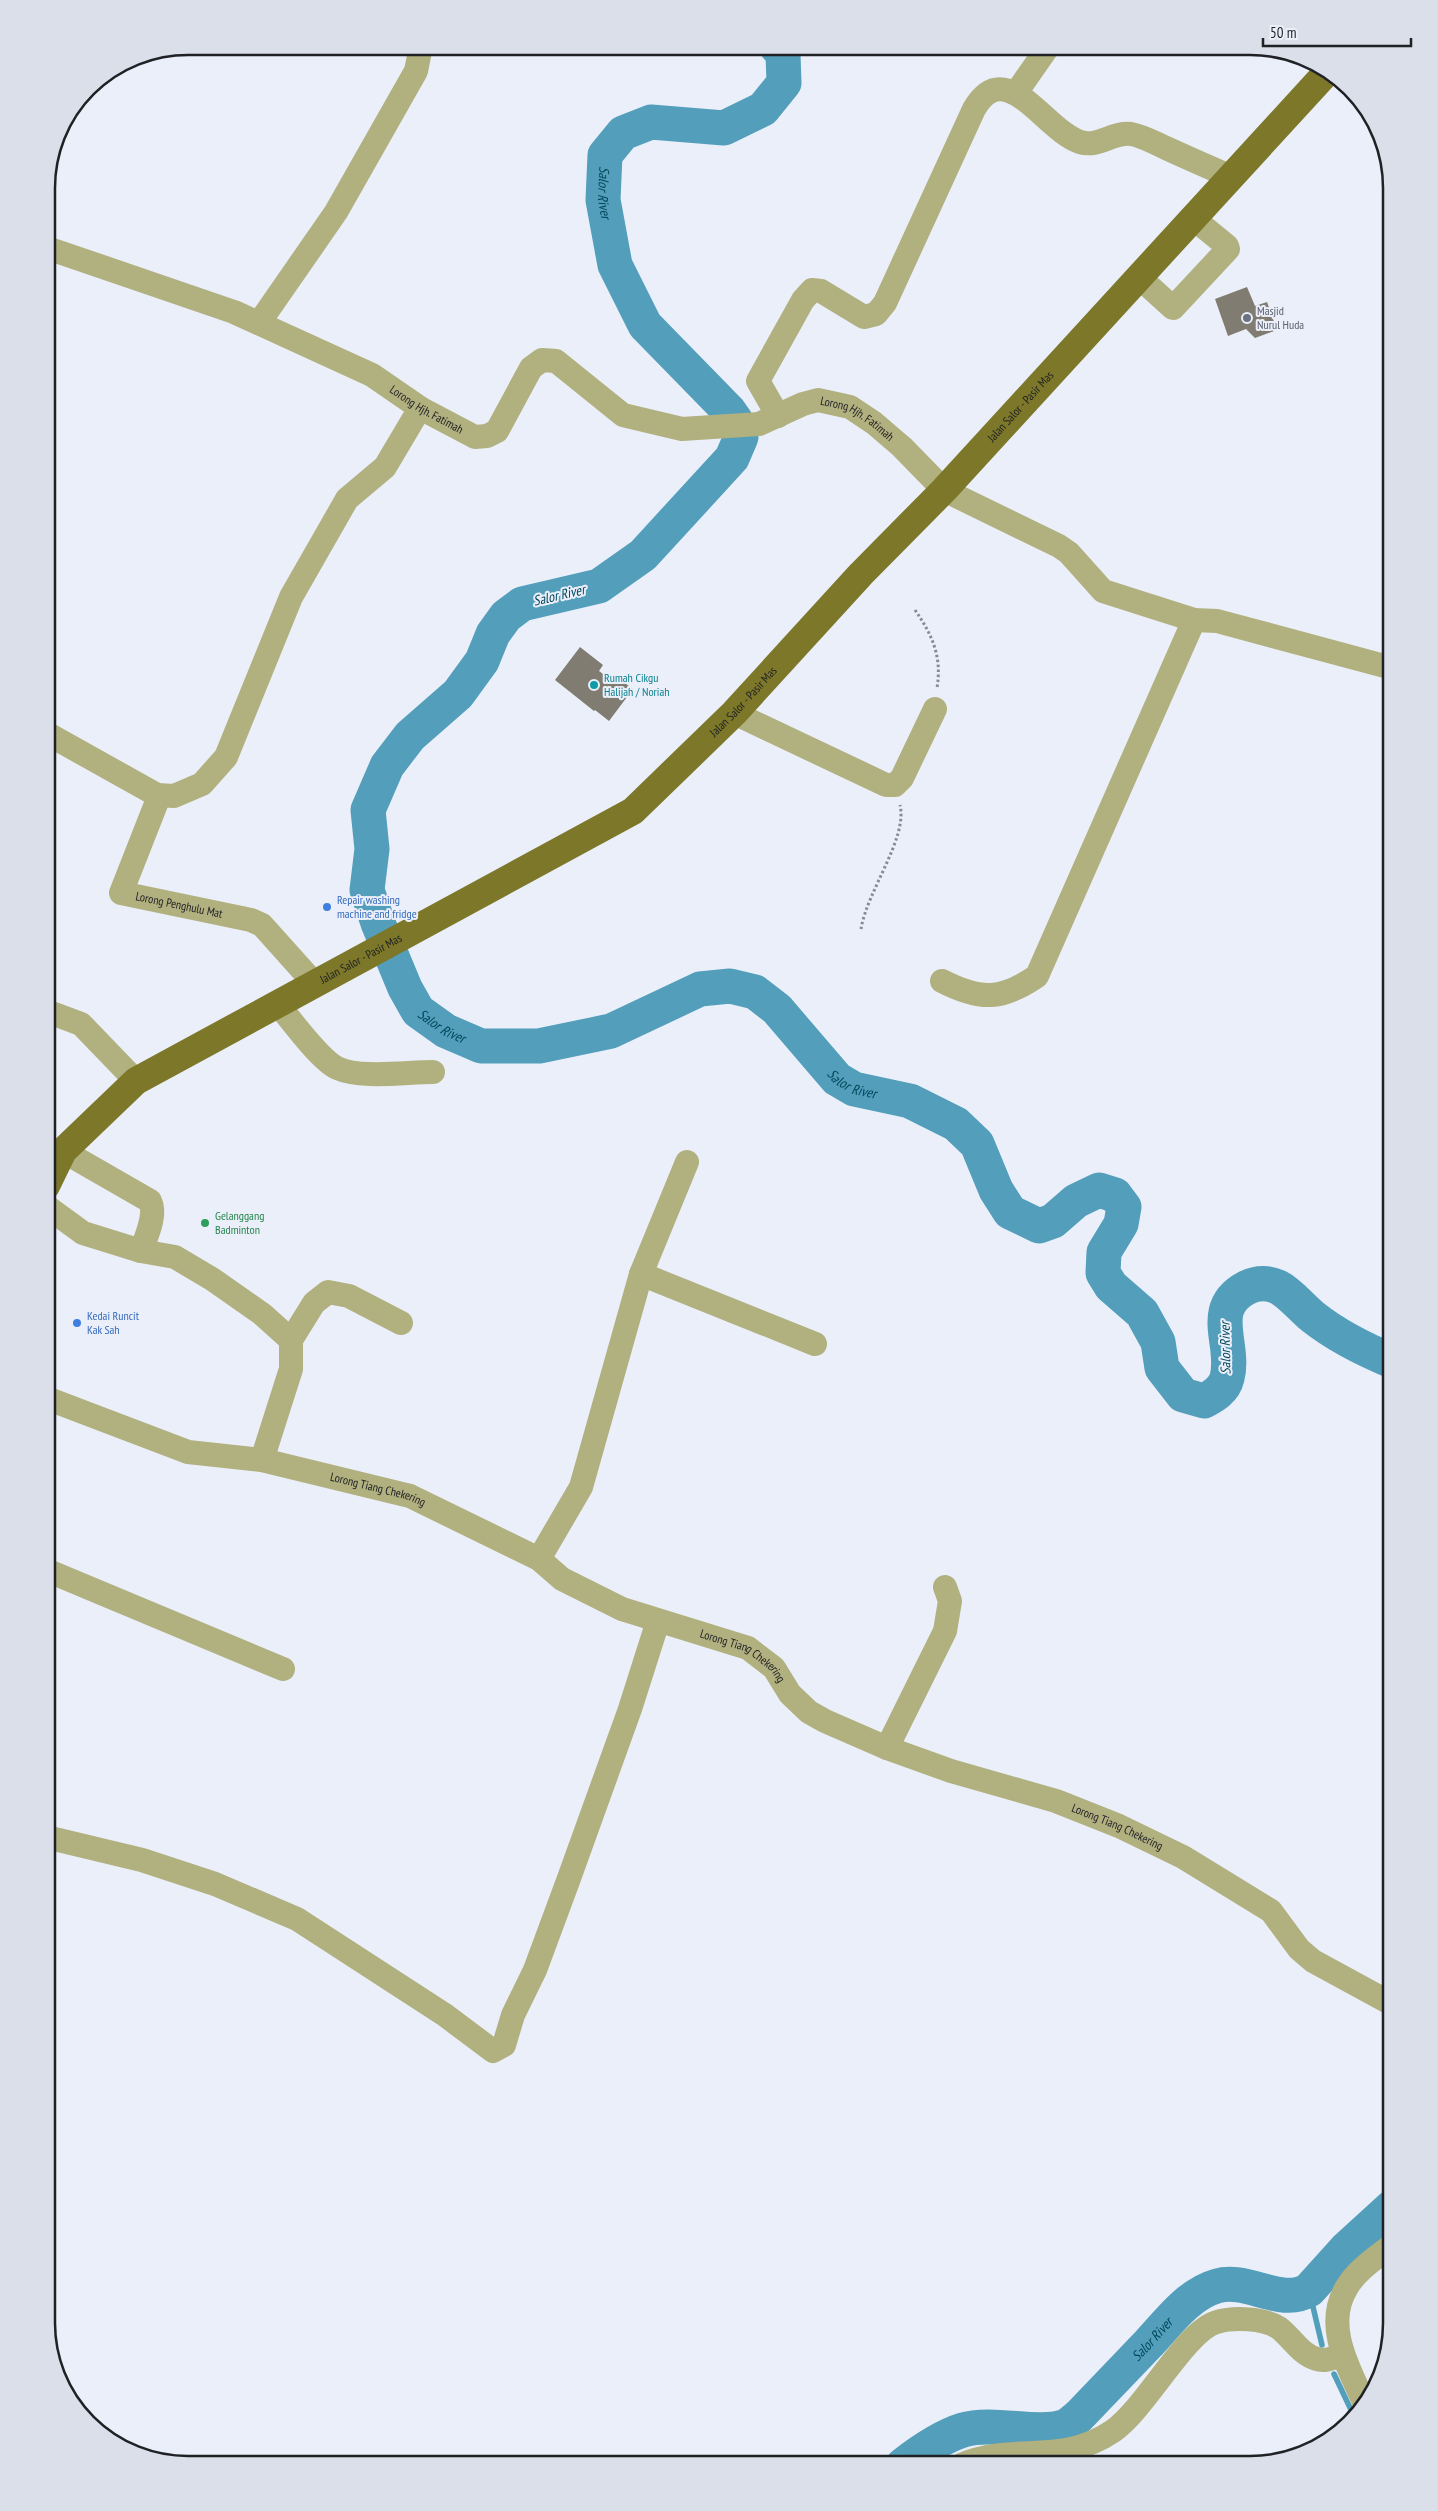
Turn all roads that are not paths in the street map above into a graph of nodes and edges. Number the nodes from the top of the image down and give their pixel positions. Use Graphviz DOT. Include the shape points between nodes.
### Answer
graph roads {
  1 [pos="419,55"];
  2 [pos="1042,55"];
  3 [pos="1323,77"];
  4 [pos="1016,93"];
  5 [pos="1232,178"];
  6 [pos="1194,218"];
  7 [pos="55,251"];
  8 [pos="1140,278"];
  9 [pos="259,323"];
  10 [pos="420,408"];
  11 [pos="768,420"];
  12 [pos="944,490"];
  13 [pos="1194,620"];
  14 [pos="1383,666"];
  15 [pos="935,709"];
  16 [pos="734,713"];
  17 [pos="55,738"];
  18 [pos="157,795"];
  19 [pos="942,981"];
  20 [pos="314,983"];
  21 [pos="276,1004"];
  22 [pos="55,1014"];
  23 [pos="432,1072"];
  24 [pos="136,1081"];
  25 [pos="63,1151"];
  26 [pos="687,1162"];
  27 [pos="55,1167"];
  28 [pos="55,1213"];
  29 [pos="141,1251"];
  30 [pos="641,1274"];
  31 [pos="401,1323"];
  32 [pos="291,1340"];
  33 [pos="815,1344"];
  34 [pos="55,1401"];
  35 [pos="262,1460"];
  36 [pos="539,1559"];
  37 [pos="55,1574"];
  38 [pos="945,1587"];
  39 [pos="658,1621"];
  40 [pos="283,1669"];
  41 [pos="887,1748"];
  42 [pos="55,1839"];
  43 [pos="1383,1999"];
  44 [pos="1383,2253"];
  45 [pos="1343,2355"];
  46 [pos="1362,2395"];
  47 [pos="991,2456"];
  1 -- 9 [label="street" via="416,72 336,212"];
  2 -- 4 [label="street"];
  3 -- 5 [label="main road, Jalan Salor - Pasir Mas"];
  4 -- 5 [label="street" via="1064,135 1081,142 1094,144 1118,135 1139,136"];
  4 -- 11 [label="street" via="997,88 979,100 885,303 876,314 864,317 821,291 812,290 803,300 758,381"];
  5 -- 6 [label="main road, Jalan Salor - Pasir Mas"];
  6 -- 8 [label="main road, Jalan Salor - Pasir Mas"];
  6 -- 8 [label="street" via="1228,249 1173,308"];
  7 -- 9 [label="street, Lorong Hjh. Fatimah"];
  8 -- 12 [label="main road, Jalan Salor - Pasir Mas"];
  9 -- 10 [label="street, Lorong Hjh. Fatimah" via="372,375"];
  10 -- 11 [label="street, Lorong Hjh. Fatimah" via="474,437 487,436 497,430 531,368 542,360 556,362 622,415 682,429 716,428"];
  10 -- 18 [label="street" via="385,467 347,499 291,597 226,757 202,784 174,796"];
  11 -- 12 [label="street, Lorong Hjh. Fatimah" via="818,400 850,406 902,447"];
  12 -- 13 [label="street, Lorong Hjh. Fatimah" via="1059,546 1103,591"];
  12 -- 16 [label="main road, Jalan Salor - Pasir Mas" via="861,574"];
  13 -- 14 [label="street, Lorong Hjh. Fatimah" via="1217,621"];
  13 -- 19 [label="street" via="1038,976 1016,991 993,996 965,993"];
  15 -- 16 [label="street" via="902,778 895,784 886,785"];
  16 -- 20 [label="main road, Jalan Salor - Pasir Mas" via="633,811"];
  17 -- 18 [label="street"];
  18 -- 20 [label="street, Lorong Penghulu Mat" via="121,893 262,924"];
  20 -- 21 [label="main road, Jalan Salor - Pasir Mas"];
  21 -- 23 [label="street" via="336,1067 353,1073"];
  21 -- 24 [label="main road, Jalan Salor - Pasir Mas"];
  22 -- 24 [label="street" via="81,1024"];
  24 -- 25 [label="main road, Jalan Salor - Pasir Mas"];
  25 -- 27 [label="main road, Jalan Salor - Pasir Mas"];
  25 -- 29 [label="street" via="150,1201 152,1214"];
  26 -- 30 [label="street"];
  28 -- 29 [label="street" via="83,1233"];
  29 -- 32 [label="street" via="174,1258 212,1279"];
  30 -- 33 [label="street"];
  30 -- 36 [label="street" via="581,1487"];
  31 -- 32 [label="street" via="349,1296 328,1292 314,1303"];
  32 -- 35 [label="street" via="290,1369"];
  34 -- 35 [label="street, Lorong Tiang Chekering" via="188,1452"];
  35 -- 36 [label="street, Lorong Tiang Chekering" via="410,1496"];
  36 -- 39 [label="street, Lorong Tiang Chekering" via="562,1579 622,1609"];
  37 -- 40 [label="street"];
  38 -- 41 [label="street" via="950,1601 945,1631"];
  39 -- 41 [label="street, Lorong Tiang Chekering" via="748,1648 774,1668 790,1694 809,1712"];
  39 -- 42 [label="street" via="630,1710 535,1970 513,2014 504,2045 493,2052 445,2015 297,1919 215,1884 142,1860"];
  41 -- 43 [label="street, Lorong Tiang Chekering" via="1056,1801 1119,1826 1183,1857 1271,1911 1299,1949 1313,1961"];
  44 -- 45 [label="street" via="1347,2286 1340,2300 1337,2317"];
  45 -- 46 [label="street"];
  45 -- 47 [label="street" via="1317,2360 1270,2324 1228,2319 1214,2322 1192,2340 1139,2407 1116,2429 1094,2443 1045,2454"];
}
